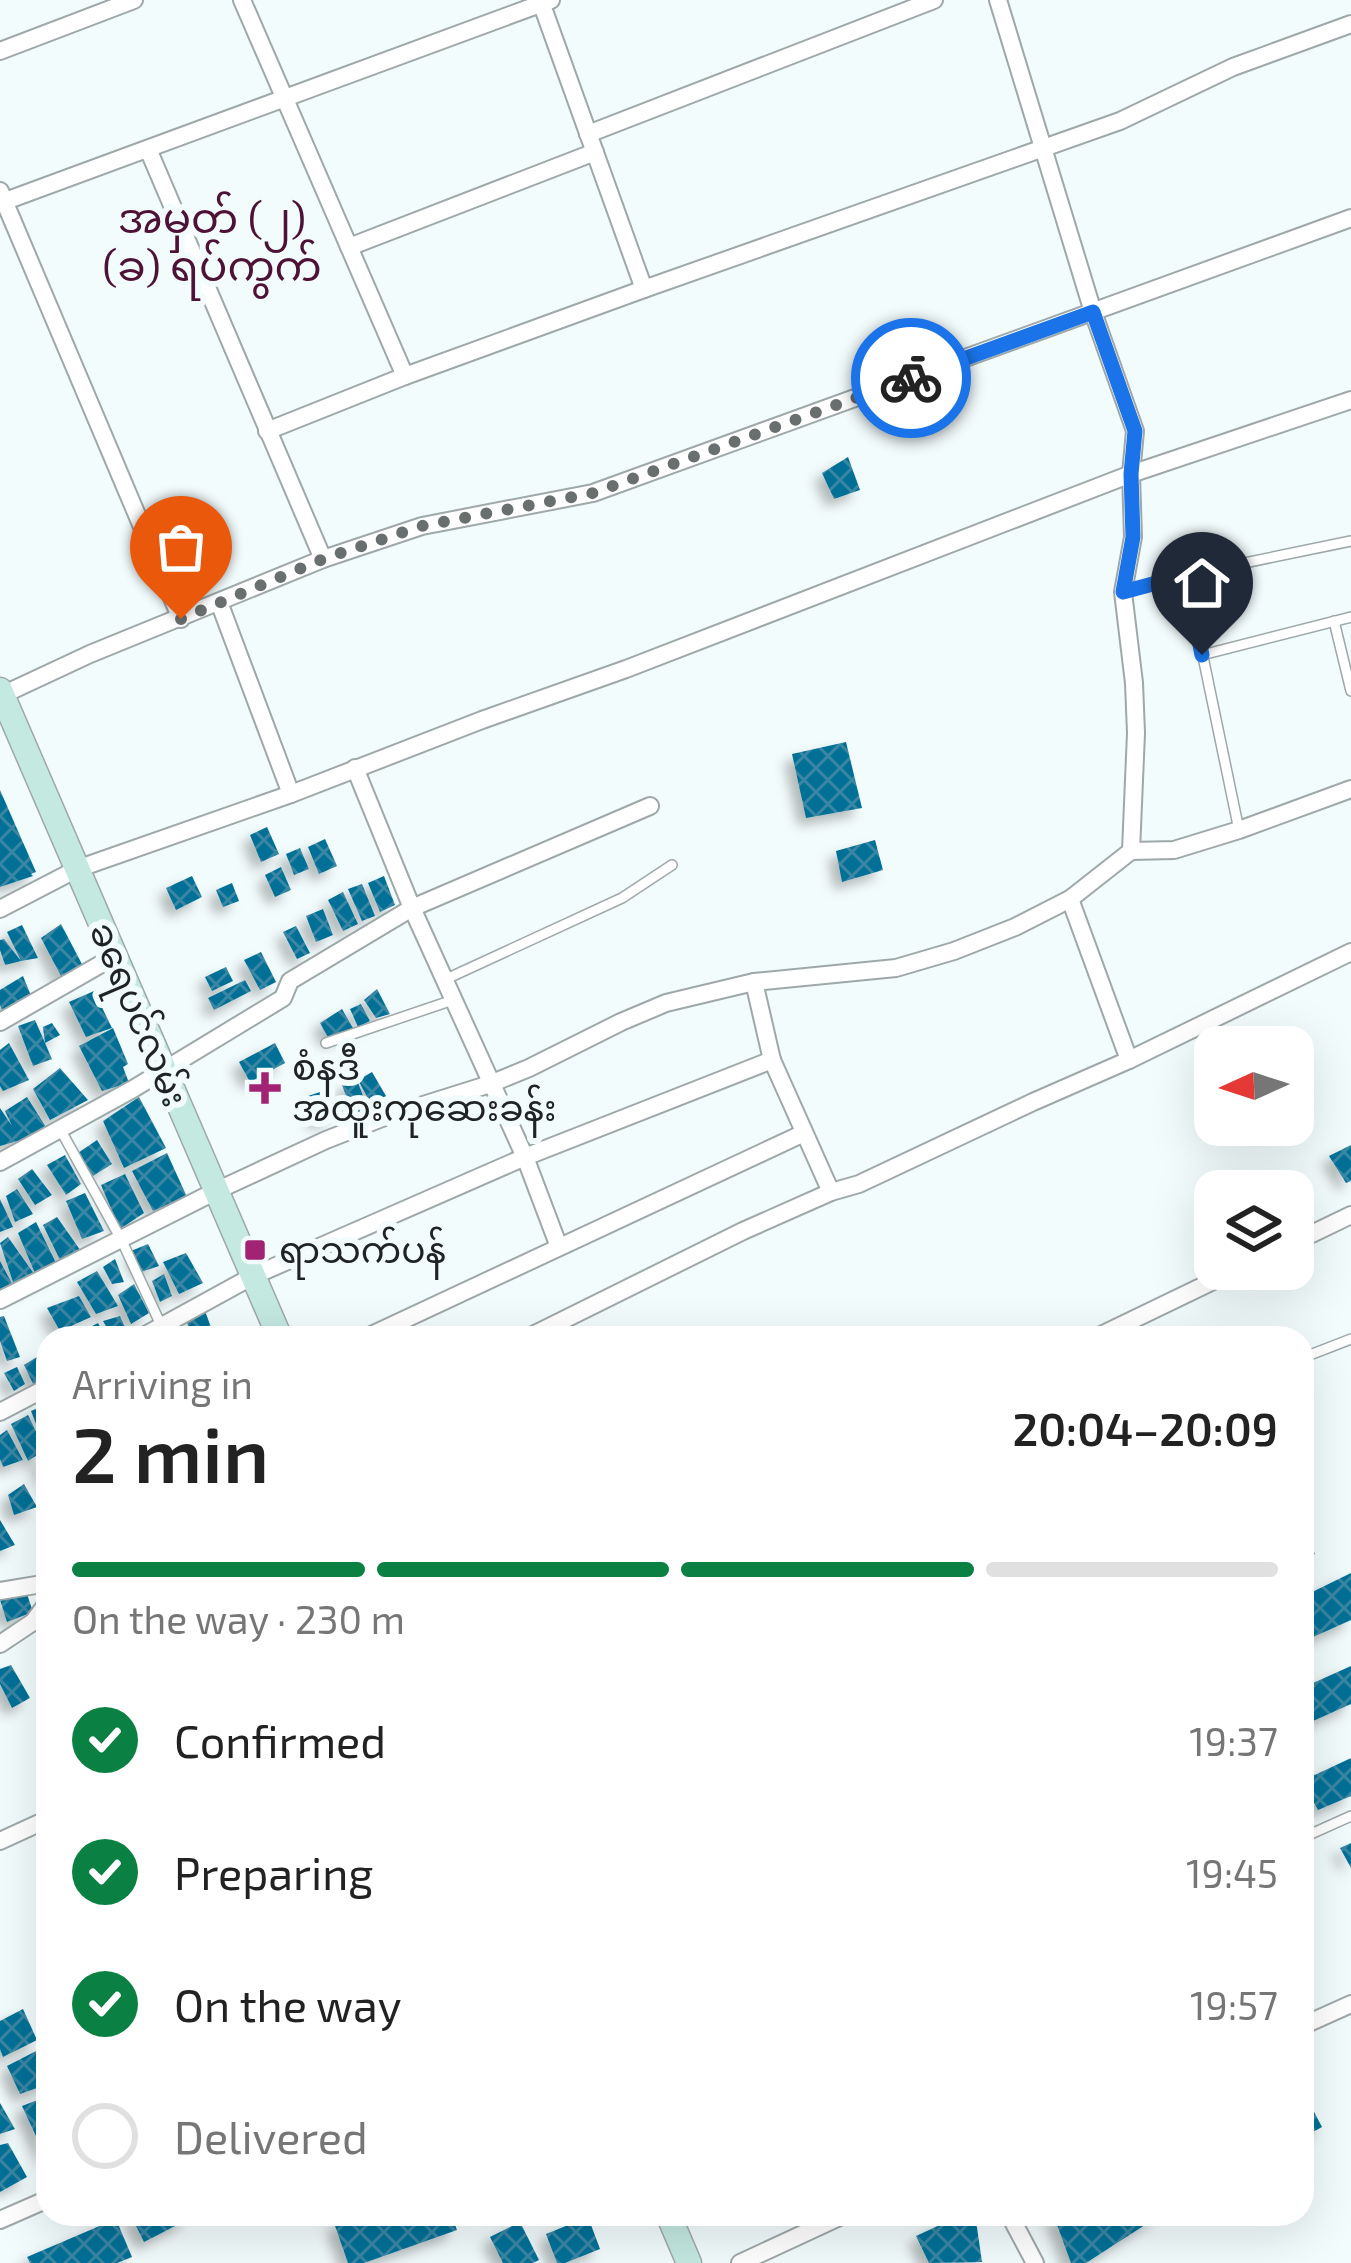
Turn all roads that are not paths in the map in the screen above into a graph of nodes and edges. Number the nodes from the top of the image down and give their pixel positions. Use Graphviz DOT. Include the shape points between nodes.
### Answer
graph roads {
  1 [pos="134,0"];
  2 [pos="242,0"];
  3 [pos="934,0"];
  4 [pos="998,0"];
  5 [pos="547,2"];
  6 [pos="1351,24"];
  7 [pos="0,51"];
  8 [pos="286,99"];
  9 [pos="591,143"];
  10 [pos="1045,148"];
  11 [pos="148,149"];
  12 [pos="2,198"];
  13 [pos="1351,218"];
  14 [pos="349,247"];
  15 [pos="644,289"];
  16 [pos="1093,312"];
  17 [pos="405,376"];
  18 [pos="1351,400"];
  19 [pos="267,431"];
  20 [pos="1131,474"];
  21 [pos="1351,541"];
  22 [pos="323,559"];
  23 [pos="1186,575"];
  24 [pos="1123,592"];
  25 [pos="219,602"];
  26 [pos="1351,617"];
  27 [pos="181,619"];
  28 [pos="1334,621"];
  29 [pos="1202,655"];
  30 [pos="1351,691"];
  31 [pos="1,694"];
  32 [pos="355,768"];
  33 [pos="1351,789"];
  34 [pos="291,794"];
  35 [pos="650,806"];
  36 [pos="1239,830"];
  37 [pos="1132,851"];
  38 [pos="672,865"];
  39 [pos="77,869"];
  40 [pos="1070,898"];
  41 [pos="412,908"];
  42 [pos="0,909"];
  43 [pos="1351,952"];
  44 [pos="115,956"];
  45 [pos="444,980"];
  46 [pos="754,982"];
  47 [pos="453,1000"];
  48 [pos="0,1022"];
  49 [pos="326,1043"];
  50 [pos="772,1060"];
  51 [pos="1129,1060"];
  52 [pos="164,1071"];
  53 [pos="490,1084"];
  54 [pos="60,1129"];
  55 [pos="804,1133"];
  56 [pos="525,1157"];
  57 [pos="0,1162"];
  58 [pos="216,1191"];
  59 [pos="831,1192"];
  60 [pos="1351,1215"];
  61 [pos="1314,1233"];
  62 [pos="121,1240"];
  63 [pos="559,1247"];
  64 [pos="253,1276"];
  65 [pos="1194,1290"];
  66 [pos="0,1300"];
  67 [pos="162,1326"];
  68 [pos="174,1326"];
  69 [pos="275,1326"];
  70 [pos="391,1326"];
  71 [pos="566,1326"];
  72 [pos="1120,1326"];
  73 [pos="1351,1339"];
  74 [pos="1314,1353"];
  75 [pos="36,1393"];
  76 [pos="0,1412"];
  77 [pos="36,1585"];
  78 [pos="0,1592"];
  79 [pos="36,1618"];
  80 [pos="0,1644"];
  81 [pos="1351,1816"];
  82 [pos="36,1824"];
  83 [pos="1314,1833"];
  84 [pos="0,1841"];
  85 [pos="1351,2004"];
  86 [pos="1314,2021"];
  87 [pos="36,2204"];
  88 [pos="0,2220"];
  89 [pos="673,2226"];
  90 [pos="820,2226"];
  91 [pos="1015,2226"];
  92 [pos="689,2263"];
  93 [pos="740,2263"];
  94 [pos="1035,2263"];
  1 -- 7 [label="street"];
  2 -- 8 [label="street"];
  3 -- 9 [label="street"];
  4 -- 10 [label="street"];
  5 -- 8 [label="street"];
  5 -- 9 [label="street"];
  6 -- 10 [label="street"];
  8 -- 11 [label="street"];
  8 -- 14 [label="street"];
  9 -- 14 [label="street"];
  9 -- 15 [label="street"];
  10 -- 15 [label="street"];
  10 -- 16 [label="street"];
  11 -- 12 [label="street"];
  11 -- 19 [label="street"];
  12 -- 27 [label="street"];
  13 -- 16 [label="street"];
  14 -- 17 [label="street"];
  15 -- 17 [label="street"];
  16 -- 20 [label="street" via="1135,431"];
  16 -- 22 [label="street" via="593,493 422,526"];
  17 -- 19 [label="street"];
  18 -- 20 [label="street"];
  19 -- 22 [label="street"];
  20 -- 24 [label="street" via="1133,537"];
  20 -- 32 [label="street"];
  21 -- 23 [label="lane"];
  22 -- 25 [label="street"];
  23 -- 24 [label="lane"];
  23 -- 29 [label="lane"];
  24 -- 37 [label="street" via="1136,733"];
  25 -- 27 [label="street"];
  25 -- 34 [label="street"];
  26 -- 28 [label="lane"];
  27 -- 31 [label="street"];
  28 -- 29 [label="lane"];
  28 -- 30 [label="lane"];
  29 -- 36 [label="lane"];
  31 -- 39 [label="main road, ခရေပင်လမ်း"];
  32 -- 34 [label="street"];
  32 -- 41 [label="street"];
  33 -- 36 [label="street"];
  34 -- 39 [label="street"];
  35 -- 41 [label="street"];
  36 -- 37 [label="street" via="1174,850"];
  37 -- 40 [label="street"];
  38 -- 45 [label="lane" via="622,898"];
  39 -- 42 [label="street"];
  39 -- 44 [label="main road, ခရေပင်လမ်း"];
  40 -- 46 [label="street" via="1015,927 896,968"];
  40 -- 51 [label="street"];
  41 -- 45 [label="street"];
  41 -- 52 [label="street"];
  43 -- 51 [label="street"];
  44 -- 48 [label="street"];
  44 -- 52 [label="main road, ခရေပင်လမ်း"];
  45 -- 47 [label="street"];
  46 -- 50 [label="street"];
  46 -- 53 [label="street" via="666,1003"];
  47 -- 49 [label="lane"];
  47 -- 53 [label="street"];
  50 -- 55 [label="street"];
  50 -- 56 [label="street"];
  51 -- 59 [label="street"];
  52 -- 54 [label="street"];
  52 -- 58 [label="main road, ခရေပင်လမ်း"];
  53 -- 56 [label="street"];
  53 -- 58 [label="street" via="382,1118"];
  54 -- 57 [label="street"];
  54 -- 62 [label="lane"];
  55 -- 59 [label="street"];
  55 -- 63 [label="street"];
  56 -- 63 [label="street"];
  56 -- 64 [label="street"];
  58 -- 62 [label="street"];
  58 -- 64 [label="main road, ခရေပင်လမ်း"];
  59 -- 71 [label="street"];
  60 -- 61 [label="street"];
  62 -- 66 [label="street"];
  62 -- 67 [label="lane"];
  63 -- 70 [label="street"];
  64 -- 68 [label="street"];
  64 -- 69 [label="main road, ခရေပင်လမ်း"];
  65 -- 72 [label="street"];
  73 -- 74 [label="lane"];
  75 -- 76 [label="street"];
  77 -- 78 [label="street"];
  79 -- 80 [label="street"];
  81 -- 83 [label="lane"];
  82 -- 84 [label="street"];
  85 -- 86 [label="street"];
  87 -- 88 [label="street"];
  89 -- 92 [label="main road"];
  90 -- 93 [label="street"];
  91 -- 94 [label="street"];
}
